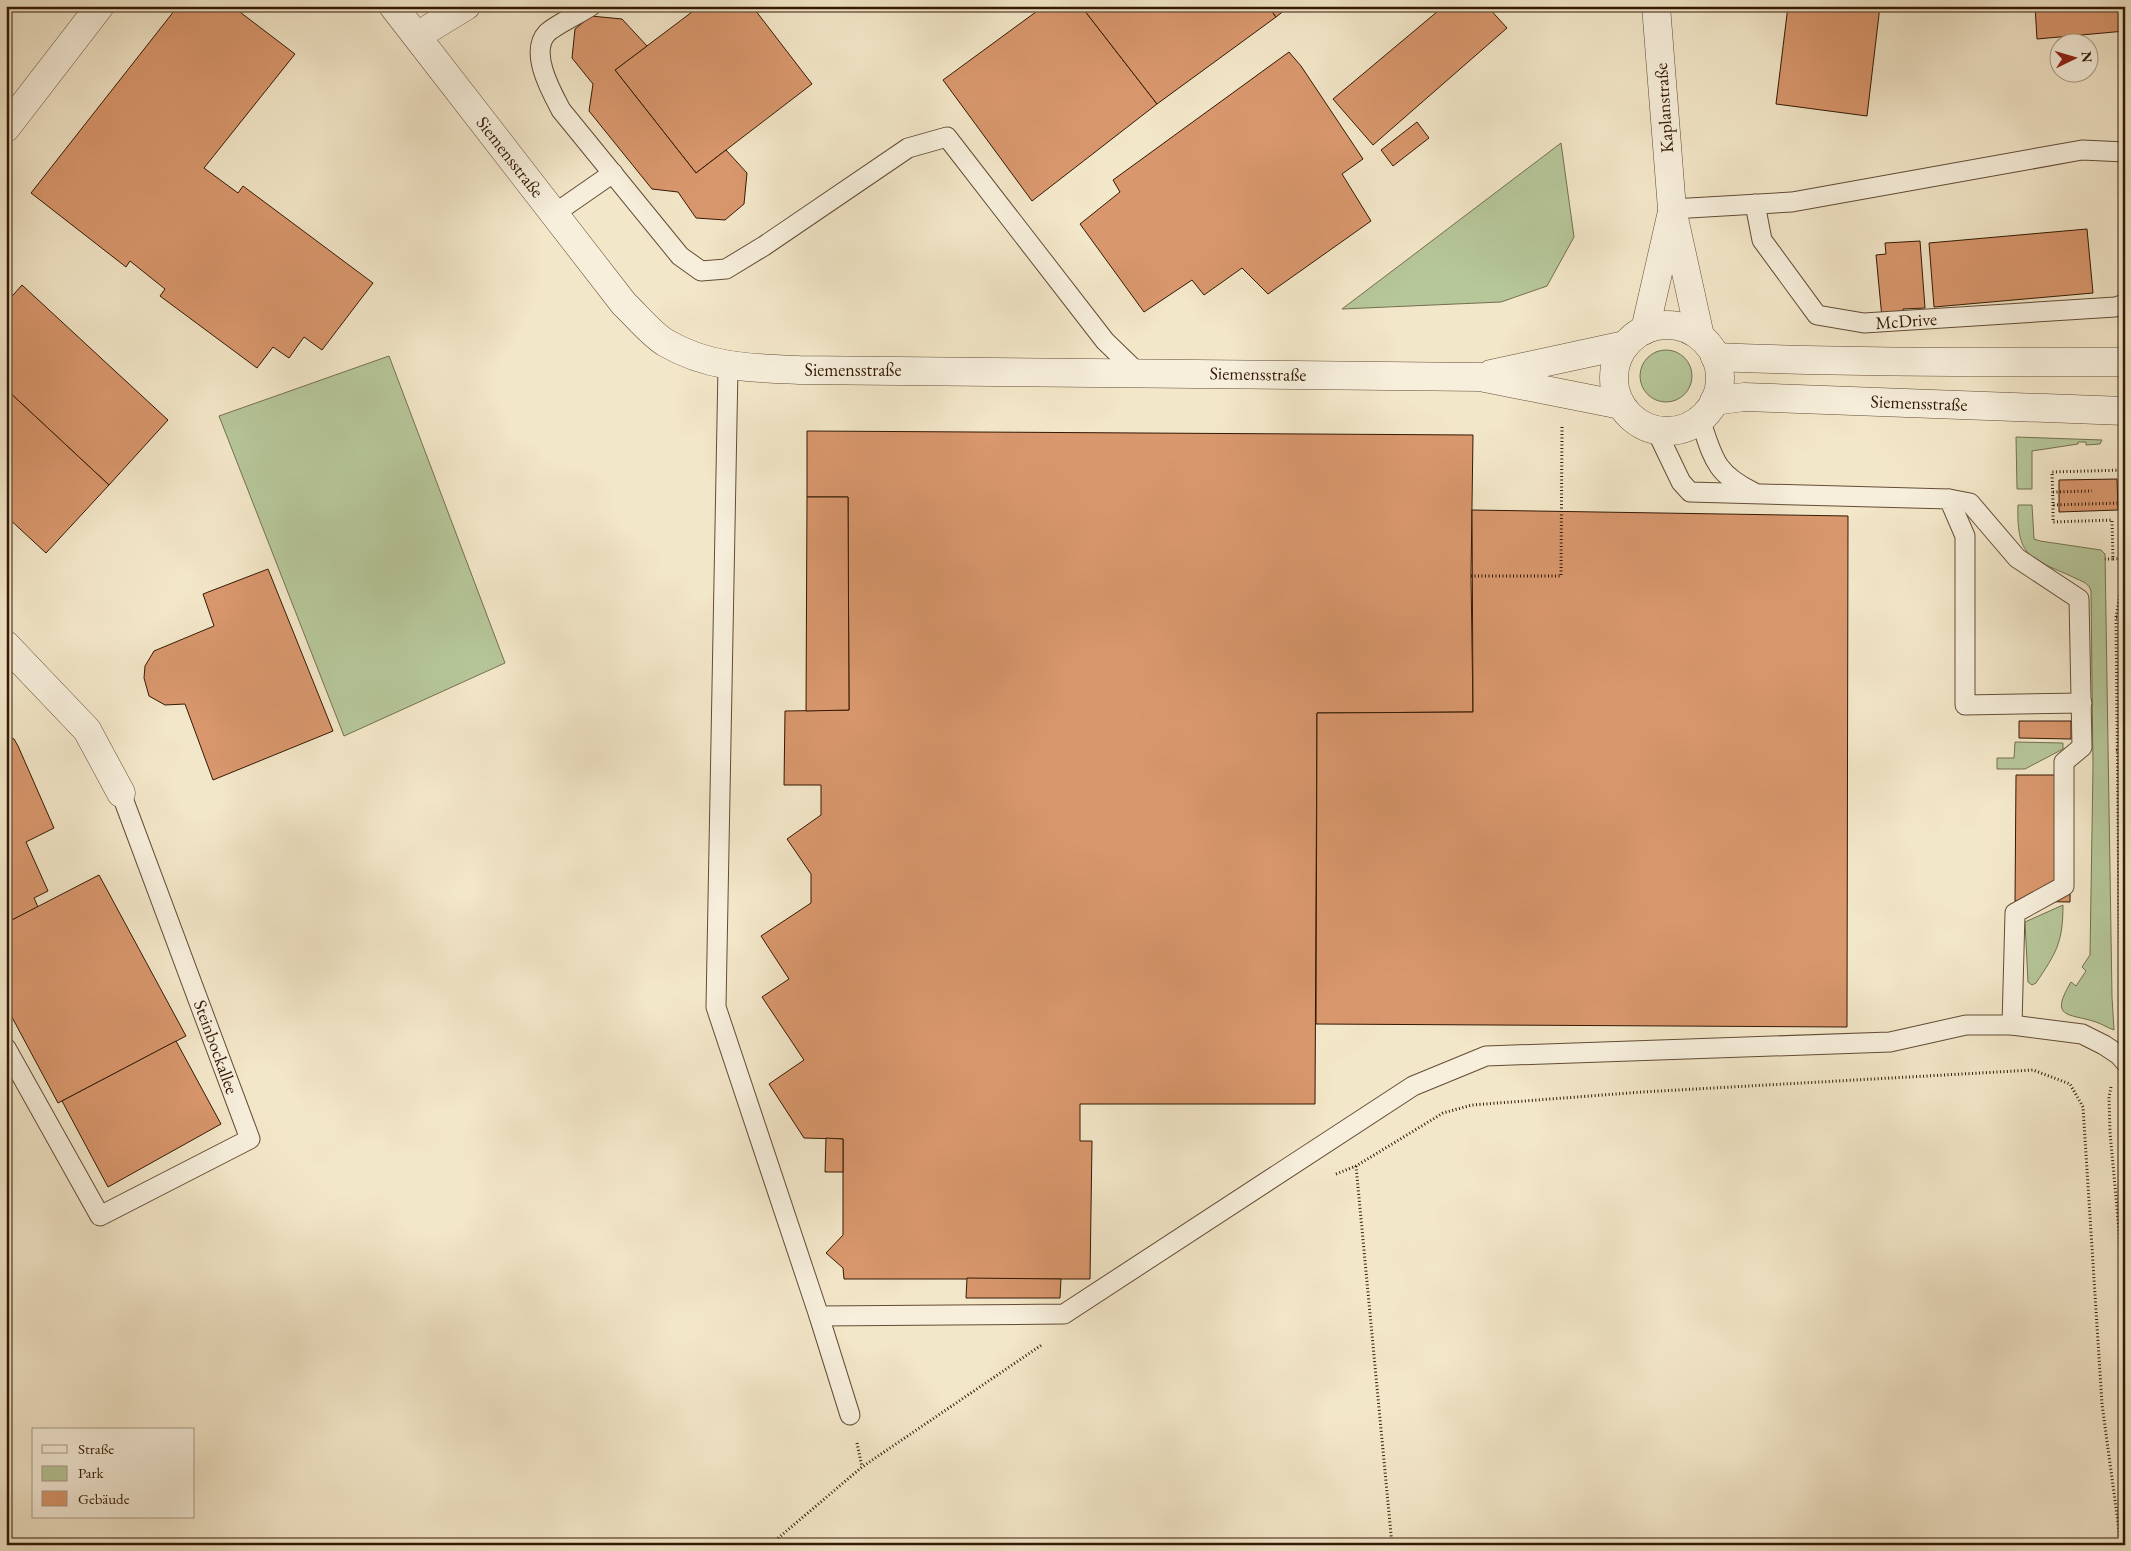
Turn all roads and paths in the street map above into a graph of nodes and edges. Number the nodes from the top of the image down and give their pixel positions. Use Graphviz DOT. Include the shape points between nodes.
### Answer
graph roads {
  1 [pos="100,6"];
  2 [pos="392,6"];
  3 [pos="466,6"];
  4 [pos="592,6"];
  5 [pos="1656,6"];
  6 [pos="417,36"];
  7 [pos="6,128"];
  8 [pos="2125,152"];
  9 [pos="613,173"];
  10 [pos="1756,204"];
  11 [pos="1672,209"];
  12 [pos="554,214"];
  13 [pos="2125,304"];
  14 [pos="1635,337"];
  15 [pos="1707,346"];
  16 [pos="2125,362"];
  17 [pos="728,366"];
  18 [pos="1138,373"];
  19 [pos="1480,377"];
  20 [pos="1621,405"];
  21 [pos="1707,410"];
  22 [pos="2125,411"];
  23 [pos="1562,421"];
  24 [pos="1656,430"];
  25 [pos="2125,470"];
  26 [pos="2092,491"];
  27 [pos="2052,492"];
  28 [pos="1758,494"];
  29 [pos="1949,499"];
  30 [pos="2121,503"];
  31 [pos="2053,506"];
  32 [pos="2105,558"];
  33 [pos="2125,558"];
  34 [pos="2113,559"];
  35 [pos="2125,566"];
  36 [pos="1471,576"];
  37 [pos="2116,617"];
  38 [pos="2124,617"];
  39 [pos="6,645"];
  40 [pos="2082,703"];
  41 [pos="2108,750"];
  42 [pos="2117,750"];
  43 [pos="2125,750"];
  44 [pos="121,793"];
  45 [pos="2119,913"];
  46 [pos="2125,913"];
  47 [pos="2012,1025"];
  48 [pos="2123,1026"];
  49 [pos="6,1048"];
  50 [pos="2125,1062"];
  51 [pos="2112,1081"];
  52 [pos="1356,1166"];
  53 [pos="1334,1174"];
  54 [pos="2125,1296"];
  55 [pos="819,1316"];
  56 [pos="1052,1338"];
  57 [pos="850,1415"];
  58 [pos="770,1545"];
  59 [pos="1392,1545"];
  60 [pos="2122,1545"];
  1 -- 7 [label="street"];
  2 -- 6 [label="street, Siemensstraße"];
  3 -- 6 [label="street"];
  4 -- 9 [label="lane" via="547,33 539,53 550,89 562,110"];
  5 -- 11 [label="street, Kaplanstraße"];
  6 -- 12 [label="street, Siemensstraße"];
  8 -- 10 [label="lane" via="2082,150 1792,202"];
  9 -- 12 [label="lane"];
  9 -- 18 [label="lane" via="680,256 701,271 726,269 908,148 947,136 1106,341"];
  10 -- 11 [label="lane"];
  10 -- 13 [label="lane, McDrive" via="1762,240 1817,315 1864,324 2115,308"];
  11 -- 14 [label="street, Kaplanstraße"];
  11 -- 15 [label="street, Kaplanstraße"];
  12 -- 17 [label="street, Siemensstraße" via="624,304 664,342 707,362"];
  14 -- 15 [label="street" via="1654,326 1671,325 1686,328"];
  14 -- 19 [label="street, Siemensstraße"];
  14 -- 20 [label="street" via="1617,360 1615,391"];
  15 -- 16 [label="street" via="1782,360"];
  15 -- 21 [label="street" via="1720,378 1718,393"];
  17 -- 18 [label="street, Siemensstraße" via="800,370"];
  17 -- 55 [label="lane" via="716,1007"];
  18 -- 19 [label="street, Siemensstraße"];
  19 -- 20 [label="street, Siemensstraße"];
  20 -- 24 [label="street" via="1630,417"];
  21 -- 22 [label="street, Siemensstraße" via="1754,398"];
  21 -- 24 [label="street" via="1687,428"];
  21 -- 28 [label="lane" via="1718,466 1734,483"];
  23 -- 36 [label="path" via="1561,576"];
  24 -- 28 [label="lane" via="1681,482 1690,492"];
  25 -- 27 [label="path" via="2052,472"];
  26 -- 27 [label="path"];
  27 -- 31 [label="path"];
  28 -- 29 [label="lane"];
  29 -- 40 [label="lane" via="1970,503 2017,558 2079,599"];
  29 -- 40 [label="lane" via="1965,536 1965,704"];
  30 -- 31 [label="path"];
  31 -- 34 [label="path" via="2053,522 2112,520"];
  32 -- 34 [label="path"];
  33 -- 34 [label="path"];
  35 -- 37 [label="path"];
  37 -- 38 [label="path"];
  37 -- 42 [label="path"];
  39 -- 44 [label="street, Steinbockallee" via="87,730"];
  40 -- 47 [label="lane" via="2082,747 2064,762 2064,886 2015,913"];
  41 -- 42 [label="path"];
  42 -- 43 [label="path"];
  42 -- 45 [label="path"];
  44 -- 49 [label="lane, Steinbockallee" via="250,1139 100,1216"];
  45 -- 46 [label="path"];
  45 -- 48 [label="path"];
  47 -- 50 [label="lane" via="2082,1034 2104,1045"];
  47 -- 55 [label="lane" via="1966,1025 1890,1042 1486,1056 1413,1086 1064,1314"];
  51 -- 54 [label="path" via="2110,1132"];
  52 -- 53 [label="path"];
  52 -- 59 [label="path"];
  52 -- 60 [label="path" via="1443,1113 1472,1106 1642,1092 2034,1070 2070,1084 2083,1107 2102,1404"];
  55 -- 57 [label="lane"];
  56 -- 58 [label="path" via="862,1467"];
}
